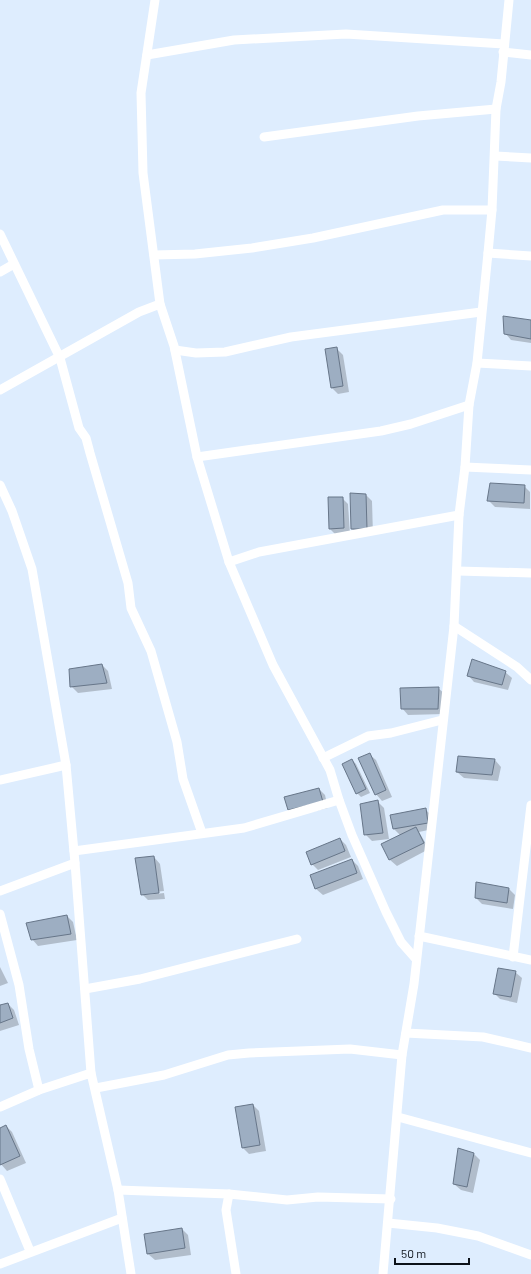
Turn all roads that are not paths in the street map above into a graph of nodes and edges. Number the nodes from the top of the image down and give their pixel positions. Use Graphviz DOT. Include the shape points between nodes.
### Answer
graph roads {
  1 [pos="155,0"];
  2 [pos="508,0"];
  3 [pos="504,48"];
  4 [pos="147,55"];
  5 [pos="531,55"];
  6 [pos="496,109"];
  7 [pos="264,137"];
  8 [pos="495,156"];
  9 [pos="531,158"];
  10 [pos="492,210"];
  11 [pos="0,234"];
  12 [pos="488,253"];
  13 [pos="154,255"];
  14 [pos="531,256"];
  15 [pos="14,264"];
  16 [pos="0,272"];
  17 [pos="160,304"];
  18 [pos="481,312"];
  19 [pos="175,350"];
  20 [pos="60,358"];
  21 [pos="477,363"];
  22 [pos="531,366"];
  23 [pos="0,390"];
  24 [pos="469,405"];
  25 [pos="197,456"];
  26 [pos="465,467"];
  27 [pos="531,470"];
  28 [pos="0,485"];
  29 [pos="459,515"];
  30 [pos="229,562"];
  31 [pos="458,571"];
  32 [pos="531,573"];
  33 [pos="454,626"];
  34 [pos="531,680"];
  35 [pos="442,720"];
  36 [pos="323,758"];
  37 [pos="66,765"];
  38 [pos="0,780"];
  39 [pos="338,800"];
  40 [pos="531,805"];
  41 [pos="202,833"];
  42 [pos="74,852"];
  43 [pos="75,863"];
  44 [pos="0,891"];
  45 [pos="0,914"];
  46 [pos="419,936"];
  47 [pos="297,939"];
  48 [pos="513,957"];
  49 [pos="416,959"];
  50 [pos="531,960"];
  51 [pos="85,989"];
  52 [pos="406,1033"];
  53 [pos="531,1048"];
  54 [pos="402,1054"];
  55 [pos="91,1073"];
  56 [pos="96,1088"];
  57 [pos="39,1090"];
  58 [pos="0,1107"];
  59 [pos="398,1117"];
  60 [pos="531,1154"];
  61 [pos="0,1179"];
  62 [pos="118,1190"];
  63 [pos="229,1194"];
  64 [pos="391,1200"];
  65 [pos="122,1218"];
  66 [pos="388,1223"];
  67 [pos="30,1251"];
  68 [pos="531,1255"];
  69 [pos="0,1264"];
  70 [pos="131,1274"];
  71 [pos="236,1274"];
  72 [pos="383,1274"];
  1 -- 4 [label="street"];
  2 -- 3 [label="street"];
  3 -- 4 [label="street" via="346,34 234,40"];
  3 -- 5 [label="street"];
  3 -- 6 [label="street"];
  4 -- 13 [label="street" via="141,94 143,157"];
  6 -- 7 [label="street" via="418,116"];
  6 -- 8 [label="street"];
  8 -- 9 [label="street"];
  8 -- 10 [label="street"];
  10 -- 12 [label="street"];
  10 -- 13 [label="street" via="443,210 313,238 252,248"];
  11 -- 15 [label="street"];
  12 -- 14 [label="street"];
  12 -- 18 [label="street"];
  13 -- 17 [label="street"];
  15 -- 16 [label="street"];
  15 -- 20 [label="street"];
  17 -- 19 [label="street"];
  17 -- 20 [label="street" via="139,312"];
  18 -- 19 [label="street" via="291,337 225,352 196,354"];
  18 -- 21 [label="street"];
  19 -- 25 [label="street"];
  20 -- 23 [label="street"];
  20 -- 41 [label="street" via="79,428 86,438 128,583 131,608 151,651 177,742 182,779"];
  21 -- 22 [label="street"];
  21 -- 24 [label="street"];
  24 -- 25 [label="street" via="381,431"];
  24 -- 26 [label="street"];
  25 -- 30 [label="street"];
  26 -- 27 [label="street"];
  26 -- 29 [label="street"];
  28 -- 37 [label="street" via="32,569"];
  29 -- 30 [label="street" via="266,551"];
  29 -- 31 [label="street"];
  30 -- 36 [label="street" via="273,665"];
  31 -- 32 [label="street"];
  31 -- 33 [label="street"];
  33 -- 34 [label="street" via="517,667"];
  33 -- 35 [label="street"];
  35 -- 36 [label="street" via="368,736"];
  35 -- 46 [label="street"];
  36 -- 39 [label="street" via="330,770"];
  37 -- 38 [label="street"];
  37 -- 42 [label="street"];
  39 -- 41 [label="street" via="244,828"];
  39 -- 49 [label="street" via="386,912 401,942"];
  40 -- 48 [label="street"];
  41 -- 42 [label="street"];
  42 -- 43 [label="street"];
  43 -- 44 [label="street"];
  43 -- 51 [label="street"];
  45 -- 57 [label="street" via="19,984 29,1048"];
  46 -- 48 [label="street"];
  46 -- 49 [label="street"];
  47 -- 51 [label="street"];
  48 -- 50 [label="street"];
  49 -- 52 [label="street"];
  51 -- 55 [label="street"];
  52 -- 53 [label="street" via="483,1037"];
  52 -- 54 [label="street"];
  54 -- 56 [label="street" via="350,1049 249,1052 228,1055 164,1075"];
  54 -- 59 [label="street"];
  55 -- 56 [label="street"];
  55 -- 57 [label="street"];
  56 -- 62 [label="street"];
  57 -- 58 [label="street"];
  59 -- 60 [label="street"];
  59 -- 64 [label="street"];
  61 -- 67 [label="street"];
  62 -- 63 [label="street"];
  62 -- 65 [label="street"];
  63 -- 64 [label="street" via="287,1200 318,1197"];
  63 -- 71 [label="street" via="226,1210"];
  64 -- 66 [label="street"];
  65 -- 67 [label="street"];
  65 -- 70 [label="street"];
  66 -- 68 [label="street" via="438,1228 478,1236"];
  66 -- 72 [label="street"];
  67 -- 69 [label="street"];
}
